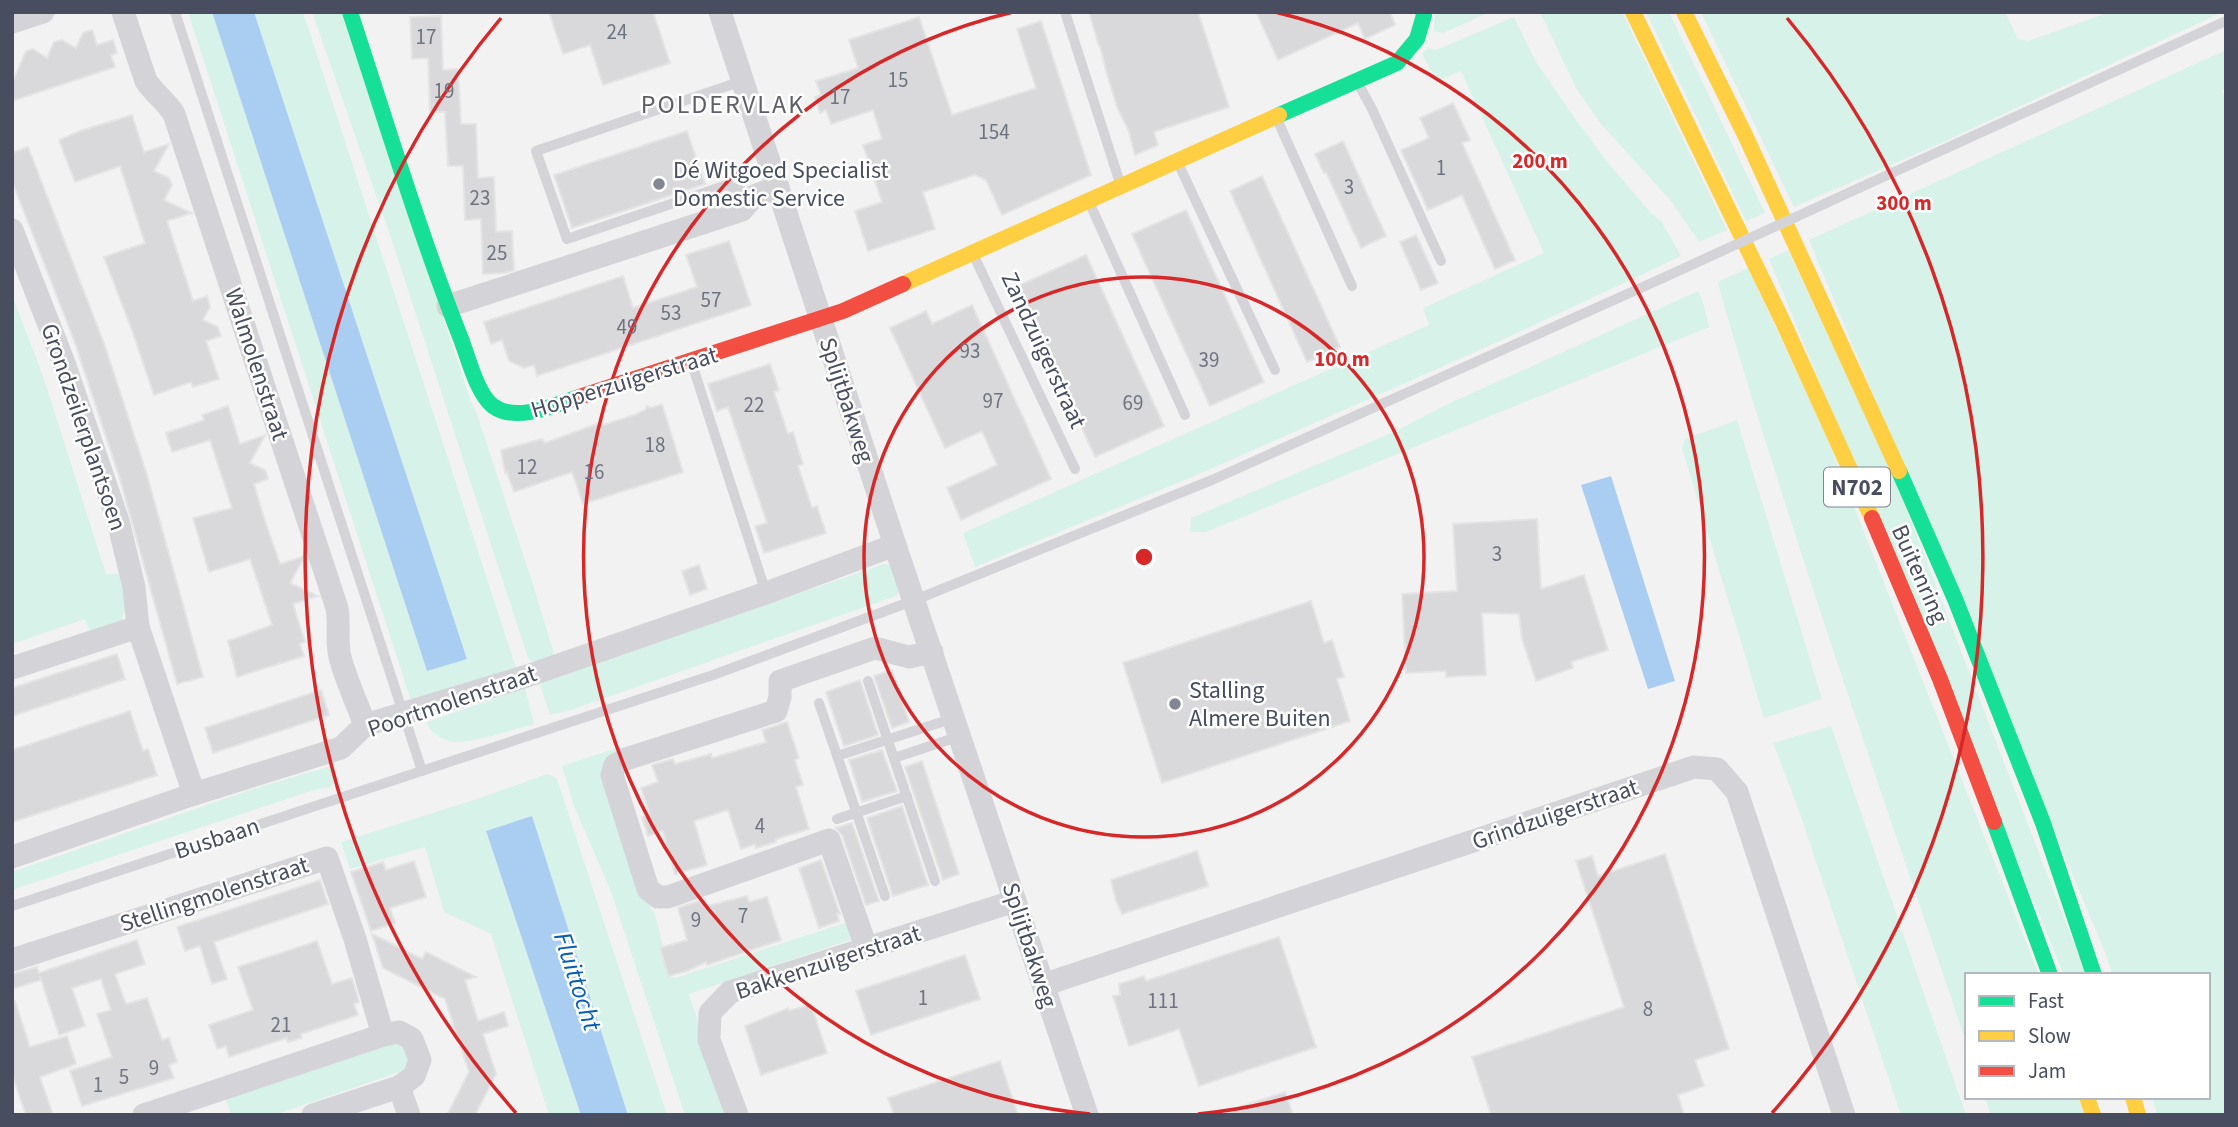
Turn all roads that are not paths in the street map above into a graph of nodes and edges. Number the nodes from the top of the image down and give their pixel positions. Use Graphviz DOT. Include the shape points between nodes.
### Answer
graph roads {
  1 [pos="43,12"];
  2 [pos="123,12"];
  3 [pos="175,12"];
  4 [pos="350,12"];
  5 [pos="720,12"];
  6 [pos="1065,12"];
  7 [pos="1423,12"];
  8 [pos="1633,12"];
  9 [pos="1684,12"];
  10 [pos="2226,21"];
  11 [pos="12,22"];
  12 [pos="1357,80"];
  13 [pos="742,81"];
  14 [pos="1275,116"];
  15 [pos="1177,160"];
  16 [pos="1121,186"];
  17 [pos="778,187"];
  18 [pos="754,196"];
  19 [pos="1089,201"];
  20 [pos="13,231"];
  21 [pos="972,252"];
  22 [pos="1441,261"];
  23 [pos="1352,286"];
  24 [pos="448,306"];
  25 [pos="820,320"];
  26 [pos="691,361"];
  27 [pos="1275,370"];
  28 [pos="1185,415"];
  29 [pos="1075,469"];
  30 [pos="894,545"];
  31 [pos="766,593"];
  32 [pos="915,600"];
  33 [pos="138,627"];
  34 [pos="932,652"];
  35 [pos="12,668"];
  36 [pos="868,681"];
  37 [pos="819,703"];
  38 [pos="403,713"];
  39 [pos="365,725"];
  40 [pos="957,727"];
  41 [pos="887,740"];
  42 [pos="837,756"];
  43 [pos="894,758"];
  44 [pos="422,771"];
  45 [pos="194,794"];
  46 [pos="906,796"];
  47 [pos="856,813"];
  48 [pos="837,819"];
  49 [pos="12,858"];
  50 [pos="935,881"];
  51 [pos="885,896"];
  52 [pos="1015,901"];
  53 [pos="12,906"];
  54 [pos="866,947"];
  55 [pos="12,960"];
  56 [pos="2049,973"];
  57 [pos="2093,973"];
  58 [pos="1043,985"];
  59 [pos="383,1035"];
  60 [pos="399,1087"];
  61 [pos="144,1115"];
  62 [pos="313,1115"];
  63 [pos="409,1115"];
  64 [pos="737,1115"];
  65 [pos="1087,1115"];
  66 [pos="1844,1115"];
  1 -- 11 [label="street"];
  2 -- 39 [label="street, Walmolenstraat" via="146,81 167,104 178,126 337,608 340,657"];
  3 -- 38 [label="lane"];
  4 -- 24 [label="main road, Hopperzuigerstraat"];
  5 -- 13 [label="street, Splijtbakweg"];
  6 -- 16 [label="lane"];
  7 -- 12 [label="main road, Zandzuigerstraat" via="1418,39 1397,63"];
  8 -- 56 [label="main road, Buitenring / N702" via="1846,461 1969,755"];
  9 -- 57 [label="main road, Buitenring / N702" via="1746,137 1955,599 2043,823"];
  10 -- 32 [label="lane, Busbaan, bridge" via="1212,480"];
  12 -- 14 [label="main road, Zandzuigerstraat"];
  12 -- 22 [label="lane"];
  13 -- 17 [label="street, Splijtbakweg"];
  13 -- 18 [label="lane" via="536,150 566,239 727,185"];
  14 -- 15 [label="main road, Zandzuigerstraat"];
  14 -- 23 [label="lane"];
  15 -- 16 [label="main road, Zandzuigerstraat"];
  15 -- 27 [label="lane"];
  16 -- 19 [label="main road, Zandzuigerstraat"];
  17 -- 18 [label="street"];
  17 -- 25 [label="street, Splijtbakweg"];
  18 -- 24 [label="street" via="742,210"];
  19 -- 21 [label="main road, Zandzuigerstraat"];
  19 -- 28 [label="lane"];
  20 -- 33 [label="street, Grondzeilerplantsoen" via="118,521"];
  21 -- 25 [label="main road, Zandzuigerstraat"];
  21 -- 29 [label="lane, Zandzuigerstraat"];
  24 -- 26 [label="main road, Hopperzuigerstraat" via="480,389 493,406 517,414"];
  25 -- 26 [label="main road, Hopperzuigerstraat"];
  25 -- 30 [label="street, Splijtbakweg"];
  26 -- 31 [label="lane"];
  30 -- 31 [label="street, Poortmolenstraat"];
  30 -- 32 [label="street, Splijtbakweg"];
  31 -- 38 [label="street, Poortmolenstraat" via="527,676"];
  32 -- 34 [label="street, Splijtbakweg"];
  32 -- 44 [label="lane, Busbaan" via="713,675"];
  33 -- 35 [label="street"];
  33 -- 45 [label="street, Grondzeilerplantsoen"];
  34 -- 40 [label="street, Splijtbakweg"];
  34 -- 54 [label="street" via="909,657 875,648 780,681 776,710 626,759 615,765 612,775 649,889 658,897 829,840"];
  36 -- 41 [label="lane"];
  37 -- 42 [label="lane"];
  38 -- 39 [label="street, Poortmolenstraat"];
  38 -- 44 [label="lane"];
  39 -- 45 [label="street, Poortmolenstraat" via="341,748"];
  40 -- 41 [label="lane"];
  40 -- 43 [label="lane"];
  40 -- 52 [label="street, Splijtbakweg"];
  41 -- 42 [label="lane"];
  41 -- 43 [label="lane"];
  42 -- 47 [label="lane"];
  43 -- 46 [label="lane"];
  44 -- 53 [label="lane, Busbaan"];
  45 -- 49 [label="street, Poortmolenstraat"];
  46 -- 47 [label="lane"];
  46 -- 50 [label="lane"];
  47 -- 48 [label="lane"];
  47 -- 51 [label="lane"];
  52 -- 54 [label="street, Bakkenzuigerstraat"];
  52 -- 58 [label="street, Splijtbakweg"];
  54 -- 64 [label="street, Bakkenzuigerstraat" via="730,992 710,1013 709,1040"];
  55 -- 59 [label="street, Stellingmolenstraat" via="327,859"];
  58 -- 65 [label="street, Splijtbakweg"];
  58 -- 66 [label="street, Grindzuigerstraat" via="1694,767 1717,769 1737,792"];
  59 -- 60 [label="street" via="399,1032 412,1039 420,1060 414,1076"];
  59 -- 61 [label="street"];
  60 -- 62 [label="street"];
  60 -- 63 [label="street"];
}
